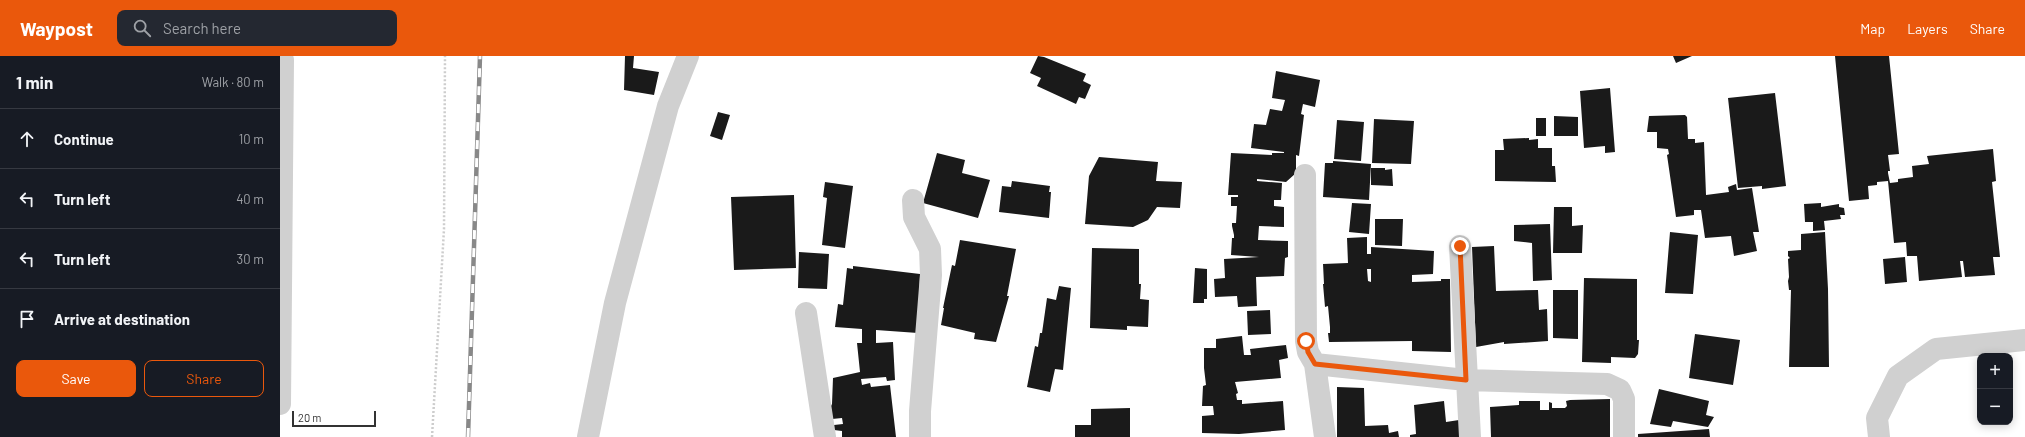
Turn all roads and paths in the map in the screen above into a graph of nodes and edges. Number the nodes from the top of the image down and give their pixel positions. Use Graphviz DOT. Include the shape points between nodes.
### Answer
graph roads {
  1 [pos="281,56"];
  2 [pos="445,56"];
  3 [pos="688,56"];
  4 [pos="1305,175"];
  5 [pos="913,200"];
  6 [pos="1460,246"];
  7 [pos="806,313"];
  8 [pos="2025,340"];
  9 [pos="1315,364"];
  10 [pos="1466,380"];
  11 [pos="280,404"];
  12 [pos="432,437"];
  13 [pos="588,437"];
  14 [pos="825,437"];
  15 [pos="920,437"];
  16 [pos="1325,437"];
  17 [pos="1470,437"];
  18 [pos="1624,437"];
  19 [pos="1879,437"];
  1 -- 11 [label="street" via="283,68"];
  2 -- 12 [label="path" via="444,229"];
  3 -- 13 [label="street" via="668,106 617,295"];
  4 -- 9 [label="street" via="1306,341 1308,352"];
  5 -- 15 [label="street" via="914,217 930,249 931,274"];
  6 -- 10 [label="street"];
  7 -- 14 [label="street"];
  8 -- 19 [label="street" via="1936,349 1898,376 1877,418"];
  9 -- 10 [label="street"];
  9 -- 16 [label="street"];
  10 -- 17 [label="street"];
  10 -- 18 [label="street" via="1607,384 1620,390 1624,399"];
}
